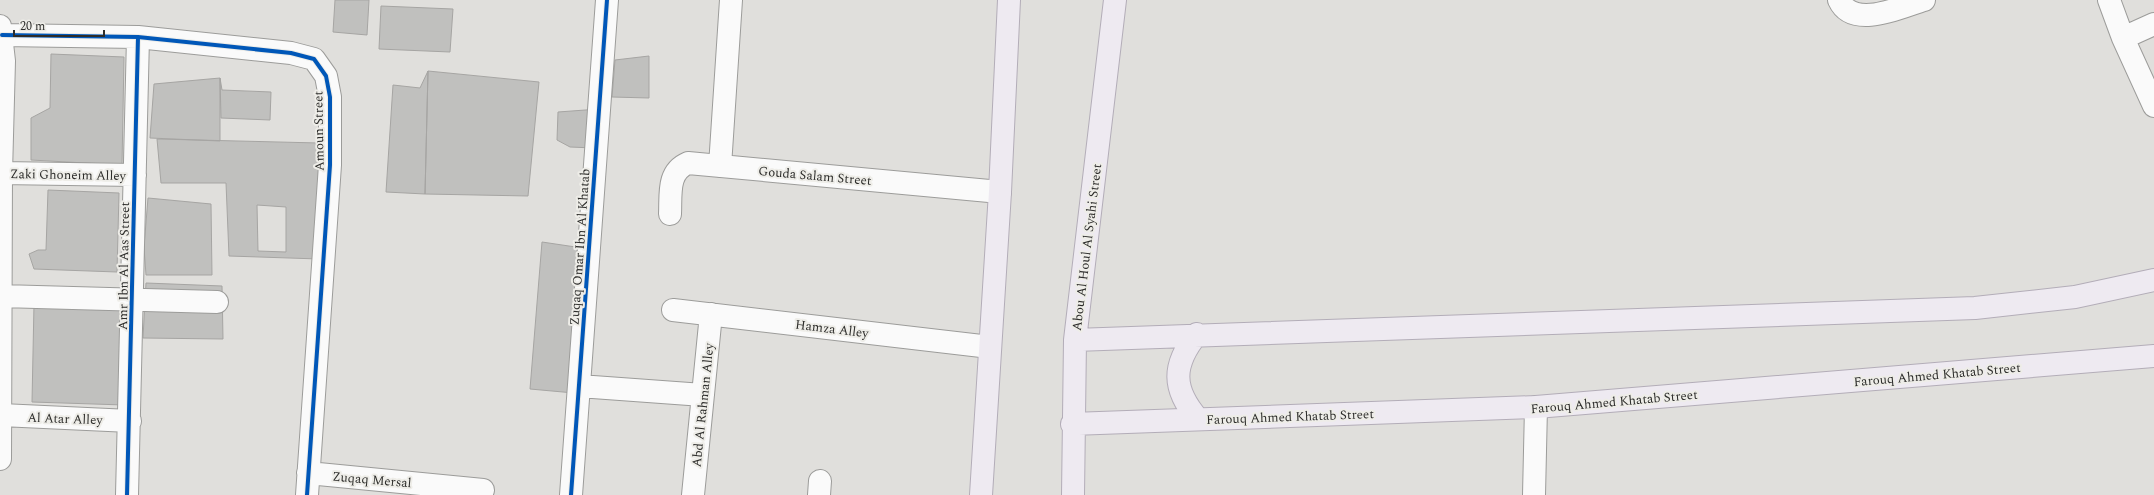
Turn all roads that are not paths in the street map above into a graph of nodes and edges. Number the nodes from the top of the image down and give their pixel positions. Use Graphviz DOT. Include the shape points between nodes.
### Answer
graph roads {
  1 [pos="607,0"];
  2 [pos="731,0"];
  3 [pos="1009,0"];
  4 [pos="1115,0"];
  5 [pos="1924,0"];
  6 [pos="2109,0"];
  7 [pos="1845,6"];
  8 [pos="2154,24"];
  9 [pos="1,31"];
  10 [pos="138,37"];
  11 [pos="2123,38"];
  12 [pos="2154,106"];
  13 [pos="1,123"];
  14 [pos="720,166"];
  15 [pos="1,173"];
  16 [pos="134,175"];
  17 [pos="1000,192"];
  18 [pos="670,214"];
  19 [pos="2154,280"];
  20 [pos="1,296"];
  21 [pos="132,300"];
  22 [pos="217,302"];
  23 [pos="673,310"];
  24 [pos="712,314"];
  25 [pos="1197,334"];
  26 [pos="1075,340"];
  27 [pos="990,347"];
  28 [pos="2154,356"];
  29 [pos="0,380"];
  30 [pos="579,386"];
  31 [pos="703,395"];
  32 [pos="1536,407"];
  33 [pos="1,415"];
  34 [pos="1198,419"];
  35 [pos="130,421"];
  36 [pos="1072,424"];
  37 [pos="0,459"];
  38 [pos="308,473"];
  39 [pos="483,490"];
  40 [pos="127,495"];
  41 [pos="307,495"];
  42 [pos="571,495"];
  43 [pos="693,495"];
  44 [pos="981,495"];
  45 [pos="1072,495"];
  46 [pos="1534,495"];
  1 -- 30 [label="street, Zuqaq Omar Ibn Al Khatab"];
  2 -- 14 [label="street"];
  3 -- 17 [label="main road"];
  4 -- 26 [label="main road, Abou Al Houl Al Syahi Street"];
  5 -- 7 [label="street" via="1866,16"];
  6 -- 11 [label="street"];
  8 -- 11 [label="street"];
  9 -- 10 [label="street, Amoun Street"];
  9 -- 13 [label="street" via="4,54"];
  10 -- 16 [label="street, Amr Ibn Al Aas Street"];
  10 -- 38 [label="street, Amoun Street" via="291,54 314,59 326,76 331,111 330,165"];
  11 -- 12 [label="street"];
  13 -- 15 [label="street"];
  14 -- 17 [label="street, Gouda Salam Street"];
  14 -- 18 [label="street, Gouda Salam Street" via="688,163 680,167 674,173 672,182"];
  15 -- 16 [label="street, Zaki Ghoneim Alley"];
  15 -- 20 [label="street"];
  16 -- 21 [label="street, Amr Ibn Al Aas Street"];
  17 -- 27 [label="main road"];
  19 -- 25 [label="main road" via="2075,297 1975,308"];
  20 -- 21 [label="street"];
  20 -- 29 [label="street"];
  21 -- 22 [label="street"];
  21 -- 35 [label="street, Amr Ibn Al Aas Street"];
  23 -- 24 [label="street, Hamza Alley"];
  24 -- 27 [label="street, Hamza Alley"];
  24 -- 31 [label="street, Abd Al Rahman Alley"];
  25 -- 26 [label="main road"];
  25 -- 34 [label="main road" via="1185,349 1178,368 1179,386 1186,405"];
  26 -- 36 [label="main road, Abou Al Houl Al Syahi Street"];
  27 -- 44 [label="main road"];
  28 -- 32 [label="main road, Farouq Ahmed Khatab Street"];
  29 -- 33 [label="street"];
  30 -- 31 [label="street"];
  30 -- 42 [label="street, Zuqaq Omar Ibn Al Khatab"];
  31 -- 43 [label="street, Abd Al Rahman Alley"];
  32 -- 34 [label="main road, Farouq Ahmed Khatab Street"];
  32 -- 46 [label="street"];
  33 -- 35 [label="street, Al Atar Alley"];
  33 -- 37 [label="street"];
  34 -- 36 [label="main road, Farouq Ahmed Khatab Street"];
  35 -- 40 [label="street, Amr Ibn Al Aas Street"];
  36 -- 45 [label="main road, Abou Al Houl Al Syahi Street"];
  38 -- 39 [label="street, Zuqaq Mersal"];
  38 -- 41 [label="street, Amoun Street"];
}
